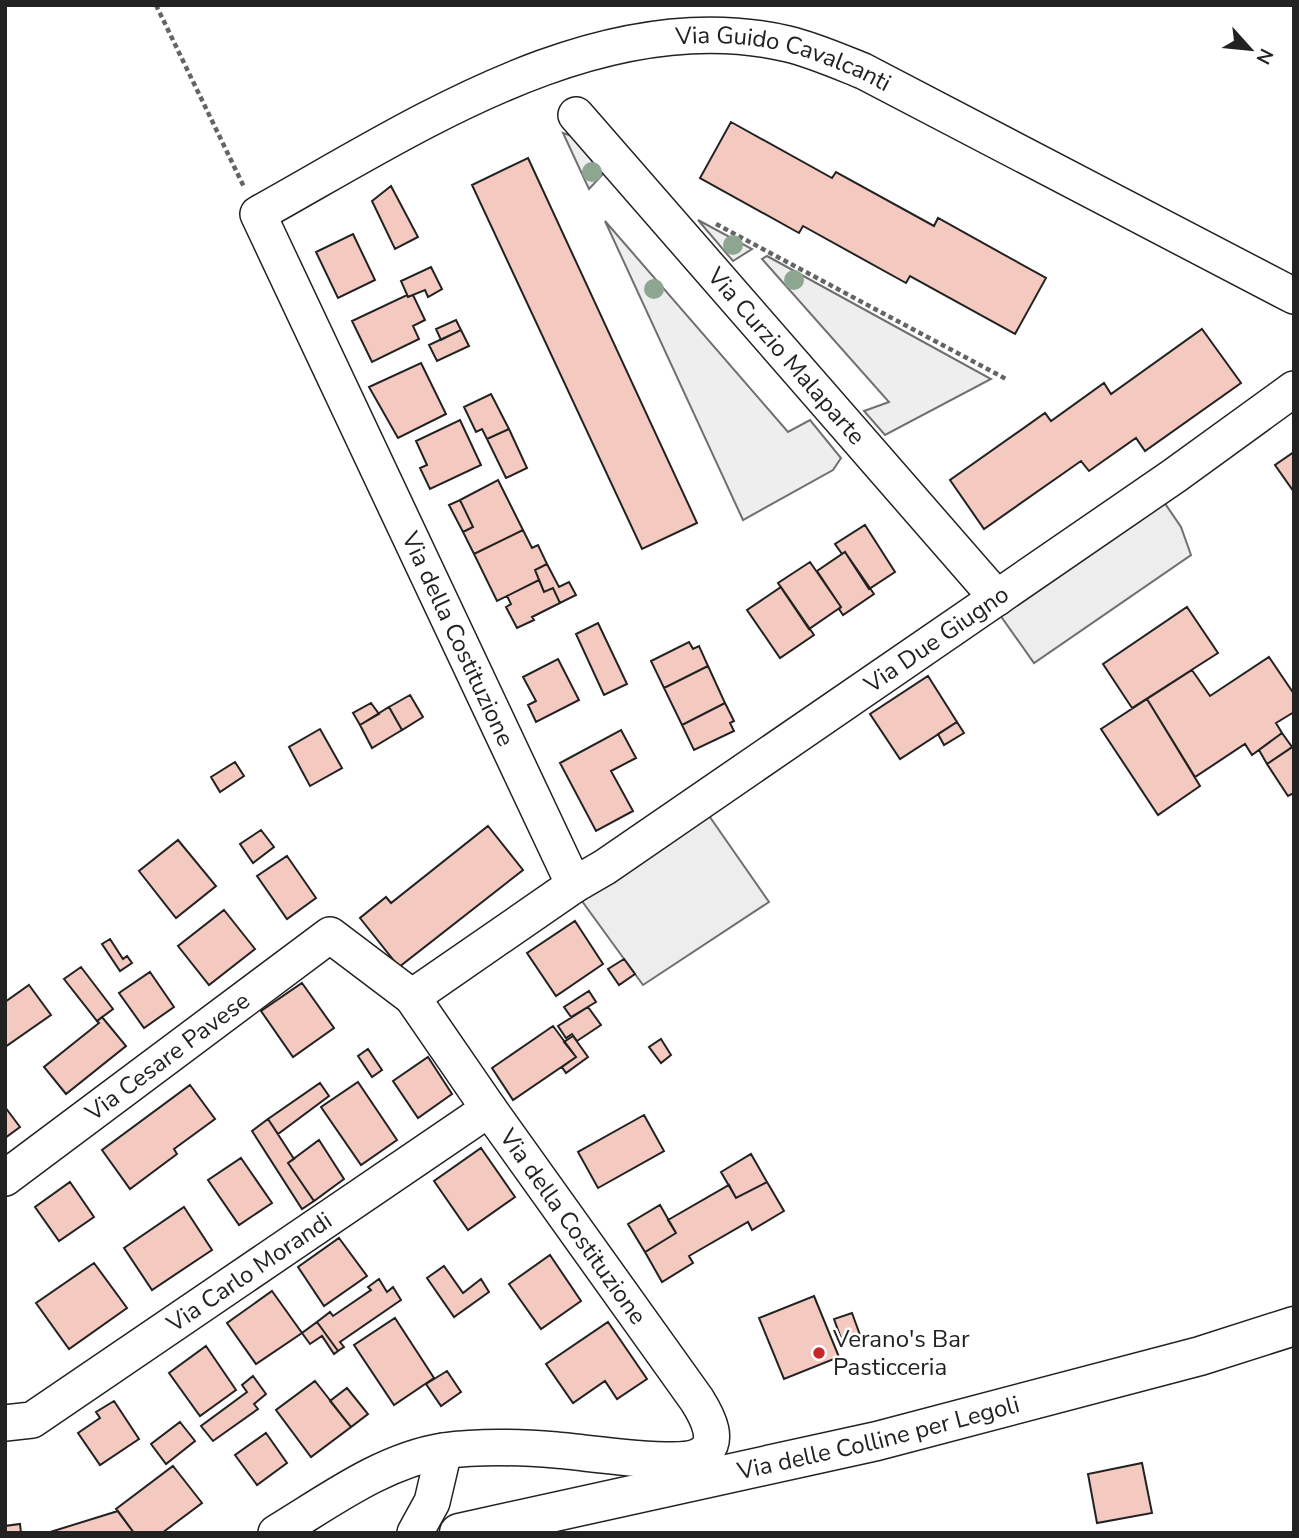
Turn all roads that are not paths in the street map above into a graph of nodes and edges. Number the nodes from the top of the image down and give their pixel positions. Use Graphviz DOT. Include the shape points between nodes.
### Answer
graph roads {
  1 [pos="576,115"];
  2 [pos="258,214"];
  3 [pos="1294,296"];
  4 [pos="1294,389"];
  5 [pos="997,598"];
  6 [pos="574,885"];
  7 [pos="330,935"];
  8 [pos="412,997"];
  9 [pos="489,1109"];
  10 [pos="5,1178"];
  11 [pos="1294,1326"];
  12 [pos="5,1423"];
  13 [pos="444,1451"];
  14 [pos="276,1533"];
  15 [pos="415,1533"];
  16 [pos="459,1533"];
  1 -- 5 [label="street, Via Curzio Malaparte"];
  2 -- 3 [label="street, Via Guido Cavalcanti" via="502,83 623,45 685,35 719,36 787,44 863,71"];
  2 -- 6 [label="street, Via della Costituzione"];
  4 -- 5 [label="street, Via Due Giugno"];
  5 -- 6 [label="street, Via Due Giugno"];
  6 -- 8 [label="street"];
  7 -- 8 [label="street, Via della Costituzione"];
  7 -- 10 [label="street, Via Cesare Pavese"];
  8 -- 9 [label="street, Via della Costituzione"];
  9 -- 12 [label="street, Via Carlo Morandi" via="32,1420"];
  9 -- 13 [label="street, Via della Costituzione" via="707,1416 711,1441 695,1458 625,1458 502,1448"];
  11 -- 16 [label="main road, Via delle Colline per Legoli" via="1200,1356 877,1441"];
  13 -- 14 [label="street" via="377,1473"];
  13 -- 15 [label="street" via="432,1502"];
}
